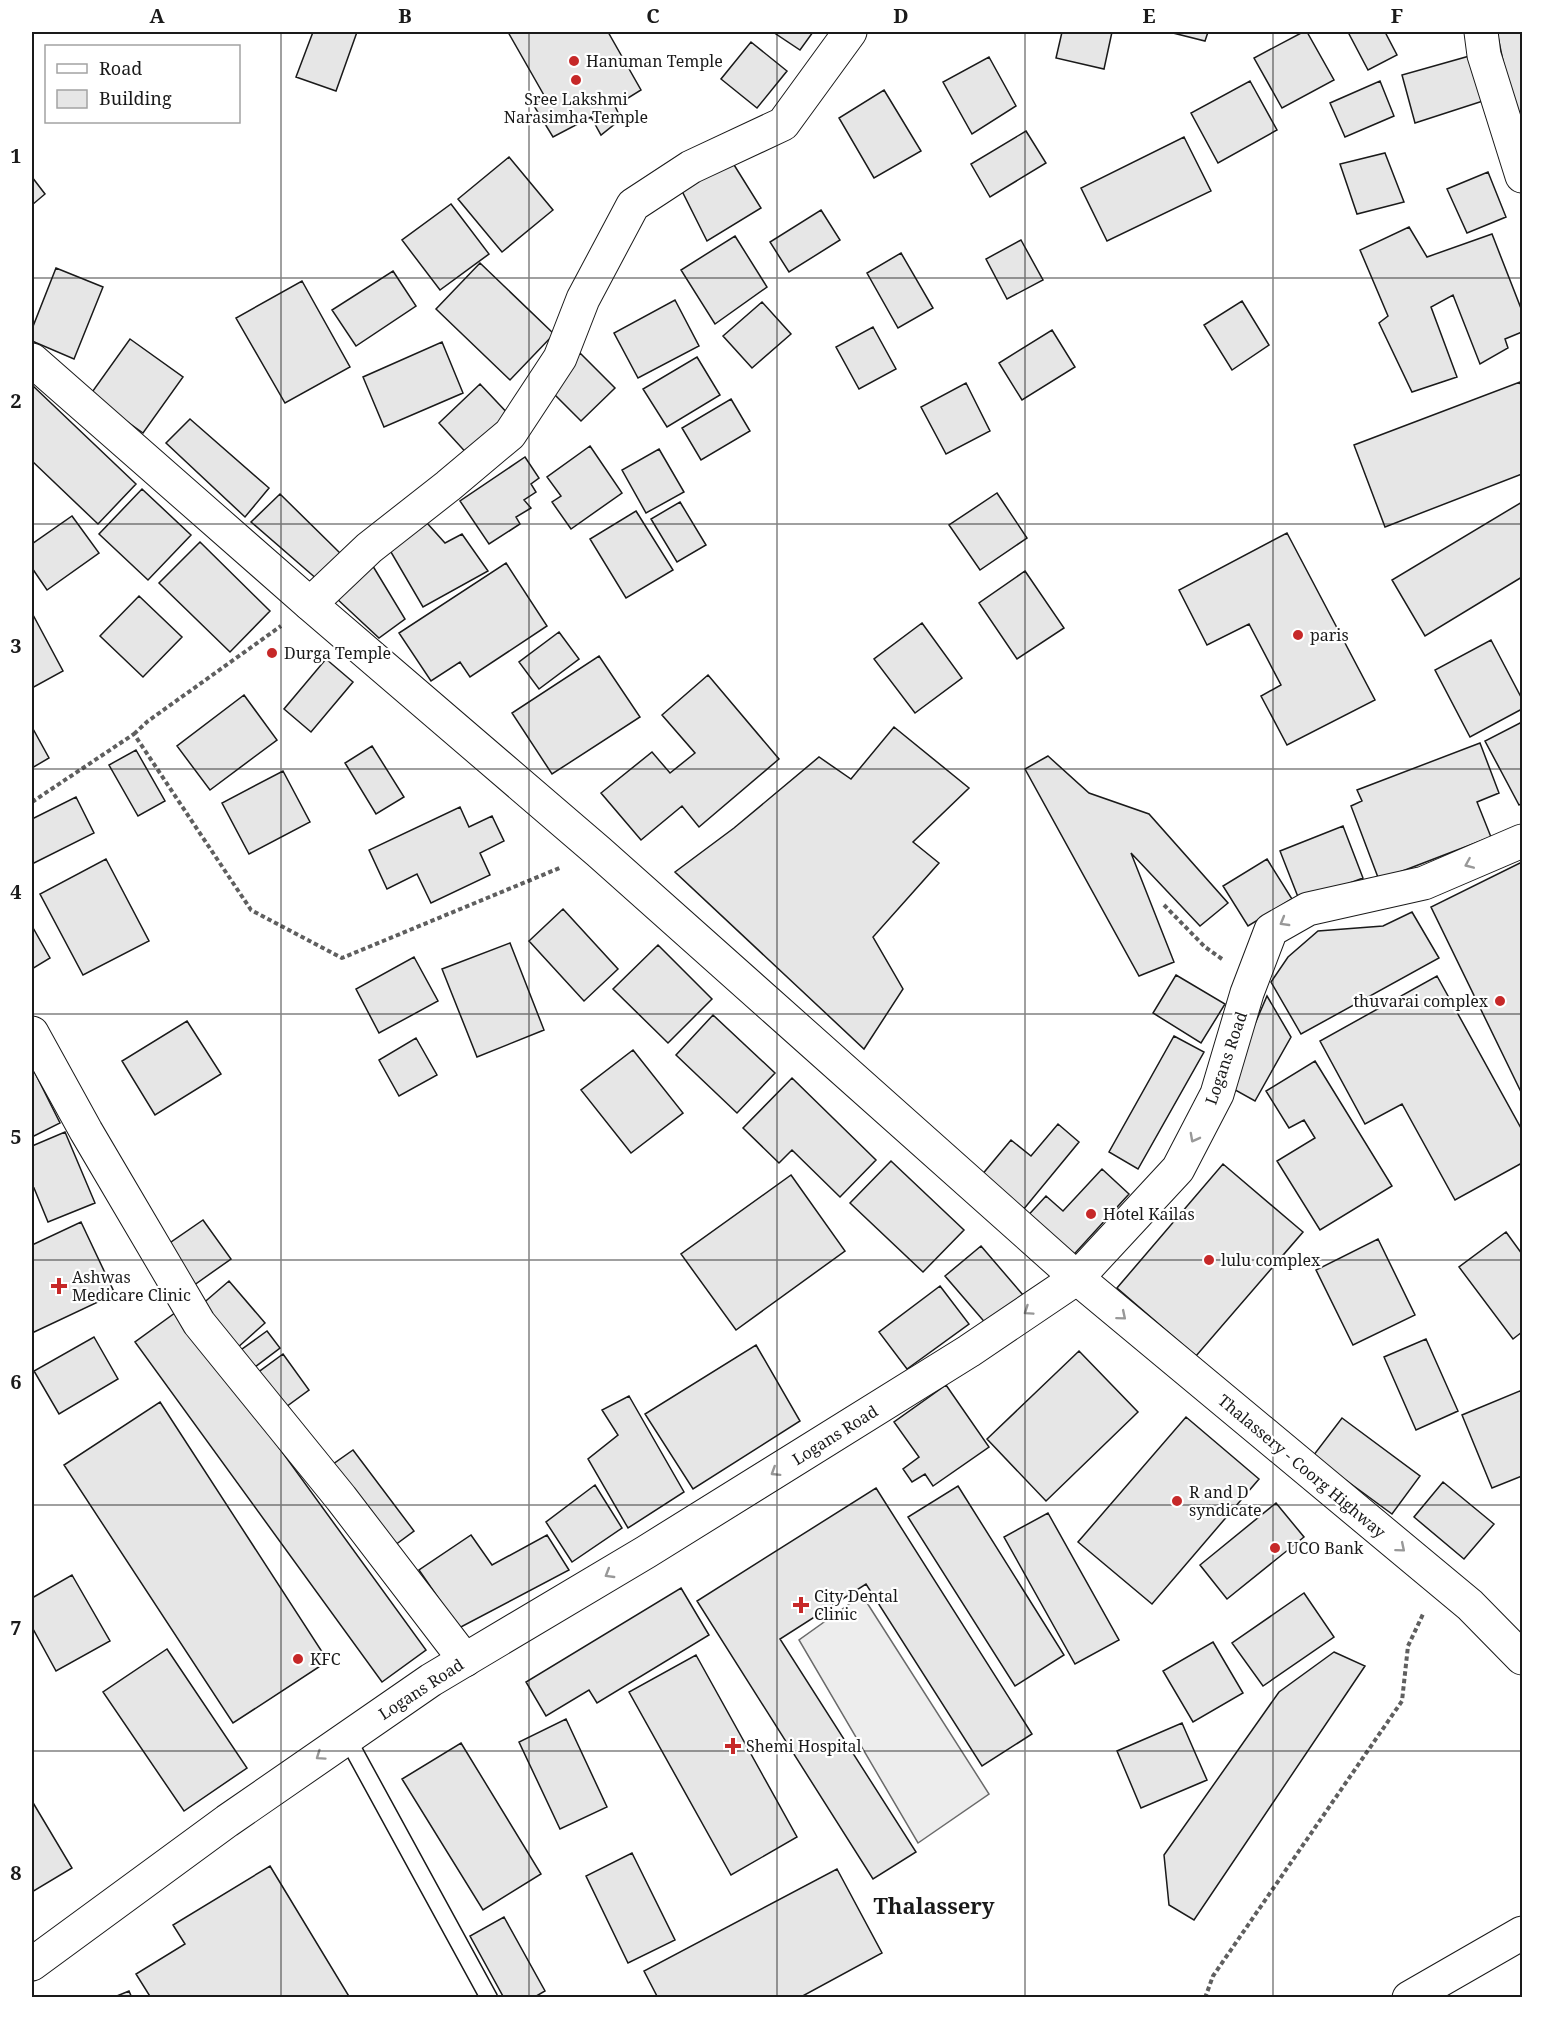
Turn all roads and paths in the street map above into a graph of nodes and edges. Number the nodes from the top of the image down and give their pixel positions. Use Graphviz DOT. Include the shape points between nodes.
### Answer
graph roads {
  1 [pos="850,32"];
  2 [pos="1480,32"];
  3 [pos="1522,176"];
  4 [pos="32,360"];
  5 [pos="310,604"];
  6 [pos="134,734"];
  7 [pos="32,802"];
  8 [pos="1522,841"];
  9 [pos="599,852"];
  10 [pos="1164,905"];
  11 [pos="1252,980"];
  12 [pos="32,1033"];
  13 [pos="1077,1278"];
  14 [pos="1439,1580"];
  15 [pos="1522,1658"];
  16 [pos="465,1660"];
  17 [pos="347,1738"];
  18 [pos="1522,1933"];
  19 [pos="32,1964"];
  20 [pos="489,1998"];
  21 [pos="1205,1998"];
  22 [pos="1409,1998"];
  1 -- 5 [label="street" via="783,124 691,166 633,205 583,299 560,358 510,434 369,548"];
  2 -- 3 [label="street"];
  4 -- 5 [label="street, Thalassery - Coorg Highway"];
  5 -- 6 [label="path"];
  5 -- 9 [label="street, Thalassery - Coorg Highway"];
  6 -- 7 [label="path"];
  6 -- 9 [label="path" via="251,910 342,958"];
  8 -- 11 [label="street, Logans Road, one-way" via="1424,883 1308,909 1271,930"];
  9 -- 13 [label="street, Thalassery - Coorg Highway"];
  10 -- 11 [label="path" via="1205,947"];
  11 -- 13 [label="street, Logans Road, one-way" via="1217,1094 1178,1169"];
  12 -- 16 [label="street" via="199,1323 341,1498"];
  13 -- 14 [label="street, Thalassery - Coorg Highway, one-way"];
  13 -- 16 [label="street, Logans Road, one-way" via="921,1381"];
  14 -- 15 [label="street, Thalassery - Coorg Highway" via="1470,1605"];
  14 -- 21 [label="path" via="1408,1646 1402,1701 1213,1976"];
  16 -- 17 [label="street, Logans Road"];
  17 -- 19 [label="street, Logans Road, one-way"];
  17 -- 20 [label="lane"];
  18 -- 22 [label="street"];
}
